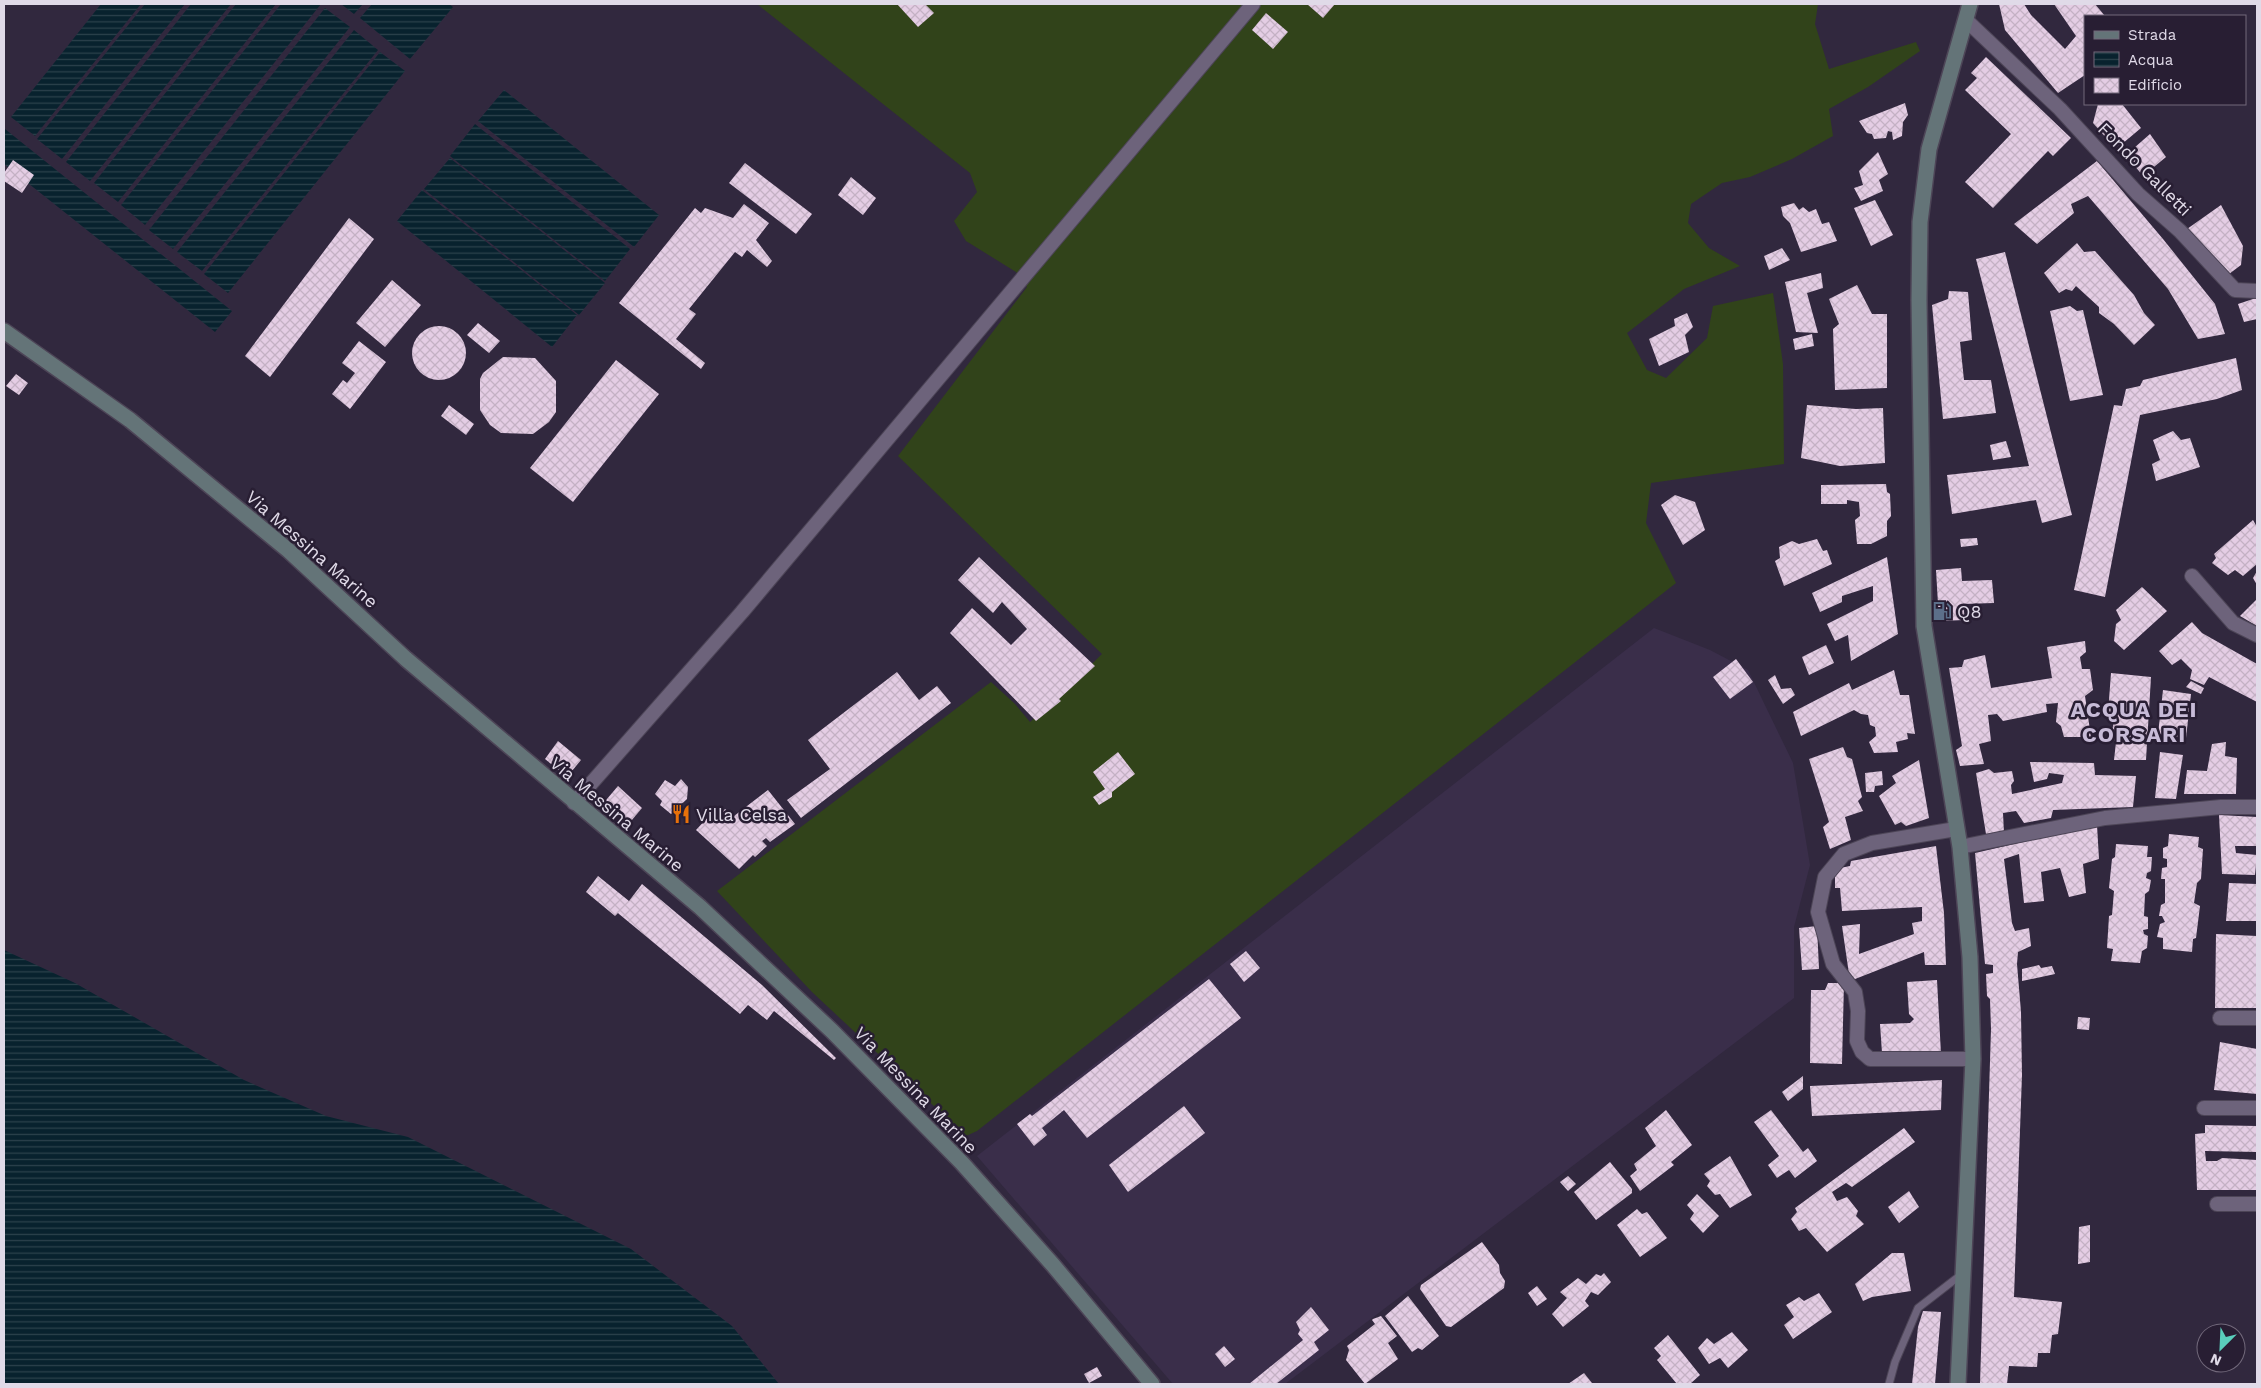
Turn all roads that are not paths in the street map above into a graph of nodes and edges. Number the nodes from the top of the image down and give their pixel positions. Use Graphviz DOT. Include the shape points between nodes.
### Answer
graph roads {
  1 [pos="1253,4"];
  2 [pos="1970,4"];
  3 [pos="1966,20"];
  4 [pos="2257,292"];
  5 [pos="4,331"];
  6 [pos="2192,576"];
  7 [pos="2257,635"];
  8 [pos="574,803"];
  9 [pos="2257,807"];
  10 [pos="1956,829"];
  11 [pos="1960,847"];
  12 [pos="2220,1018"];
  13 [pos="2257,1018"];
  14 [pos="1973,1059"];
  15 [pos="2204,1108"];
  16 [pos="2257,1108"];
  17 [pos="2217,1204"];
  18 [pos="2257,1204"];
  19 [pos="1962,1273"];
  20 [pos="1152,1384"];
  21 [pos="1889,1384"];
  22 [pos="1958,1384"];
  1 -- 8 [label="street" via="742,612"];
  2 -- 3 [label="main road"];
  3 -- 4 [label="street, Fondo Galletti" via="2060,109 2138,194 2180,231 2235,290"];
  3 -- 10 [label="main road" via="1929,149 1920,222 1919,300 1924,626"];
  5 -- 8 [label="main road, Via Messina Marine" via="130,420 266,532 406,659"];
  6 -- 7 [label="street" via="2233,623"];
  8 -- 20 [label="main road, Via Messina Marine" via="700,907 839,1038 962,1163 1053,1265"];
  9 -- 11 [label="street" via="2221,807 2105,818"];
  10 -- 11 [label="main road"];
  10 -- 14 [label="street" via="1872,843 1844,854 1825,877 1818,912 1833,964 1855,992 1857,1042 1862,1052 1870,1059"];
  11 -- 14 [label="main road" via="1970,957"];
  12 -- 13 [label="street"];
  14 -- 19 [label="main road"];
  15 -- 16 [label="street"];
  17 -- 18 [label="street"];
  19 -- 21 [label="lane" via="1918,1308"];
  19 -- 22 [label="main road"];
}
